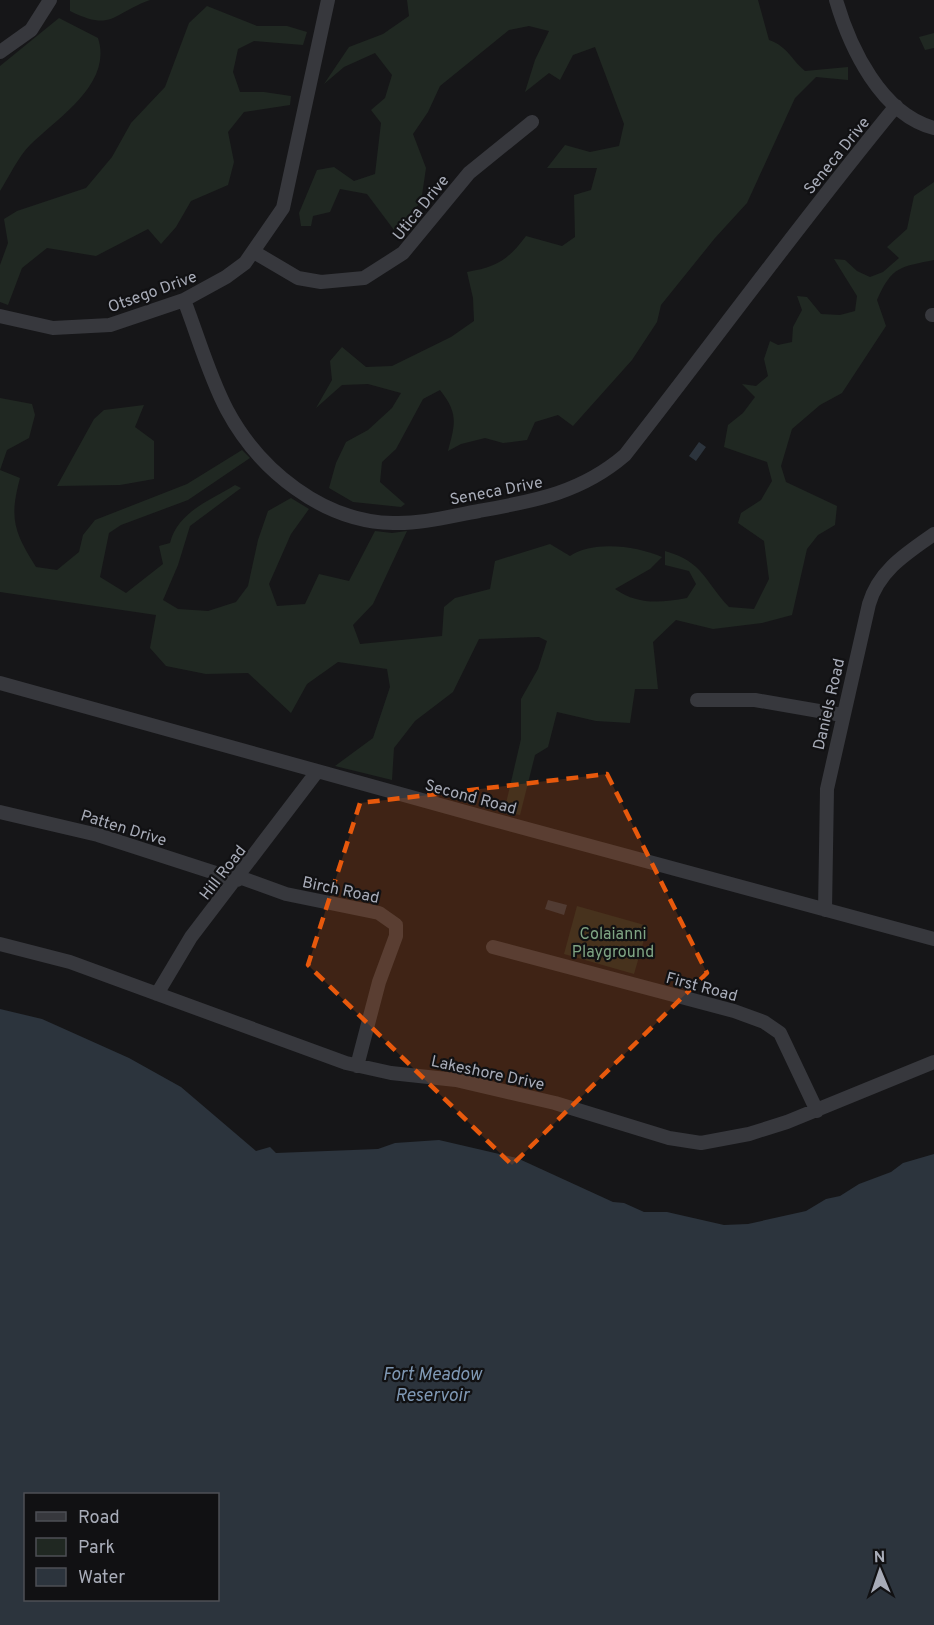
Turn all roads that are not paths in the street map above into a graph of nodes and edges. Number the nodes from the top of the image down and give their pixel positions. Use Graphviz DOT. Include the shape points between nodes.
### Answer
graph roads {
  1 [pos="50,0"];
  2 [pos="328,0"];
  3 [pos="836,0"];
  4 [pos="0,52"];
  5 [pos="896,106"];
  6 [pos="532,122"];
  7 [pos="934,128"];
  8 [pos="254,252"];
  9 [pos="184,300"];
  10 [pos="0,316"];
  11 [pos="934,534"];
  12 [pos="0,683"];
  13 [pos="697,700"];
  14 [pos="842,715"];
  15 [pos="316,773"];
  16 [pos="0,812"];
  17 [pos="238,878"];
  18 [pos="825,910"];
  19 [pos="934,939"];
  20 [pos="0,944"];
  21 [pos="494,947"];
  22 [pos="157,994"];
  23 [pos="934,1062"];
  24 [pos="357,1066"];
  25 [pos="817,1111"];
  1 -- 4 [label="street" via="31,30"];
  2 -- 8 [label="street, Otsego Drive" via="290,187 283,208"];
  3 -- 5 [label="street" via="856,55"];
  5 -- 7 [label="street" via="911,119"];
  5 -- 9 [label="street, Seneca Drive" via="625,455 603,473 536,501 392,523 344,514 298,490 258,455 227,409"];
  6 -- 8 [label="street, Utica Drive" via="469,173 403,253 364,278 321,282 298,278"];
  8 -- 9 [label="street, Otsego Drive" via="226,277"];
  9 -- 10 [label="street, Otsego Drive" via="91,328 52,328"];
  11 -- 14 [label="street, Daniels Road" via="894,564 875,586"];
  12 -- 15 [label="street, Second Road"];
  13 -- 14 [label="street" via="755,700"];
  14 -- 18 [label="street, Daniels Road" via="825,802"];
  15 -- 17 [label="street, Hill Road"];
  15 -- 18 [label="street, Second Road"];
  16 -- 17 [label="street, Patten Drive" via="98,836"];
  17 -- 22 [label="street, Hill Road" via="182,951"];
  17 -- 24 [label="street, Birch Road" via="286,894 379,913 396,924 396,936"];
  18 -- 19 [label="street, Second Road"];
  20 -- 22 [label="street, Lakeshore Drive" via="52,957"];
  21 -- 25 [label="street, First Road" via="764,1022 786,1041"];
  22 -- 24 [label="street, Lakeshore Drive"];
  23 -- 25 [label="street, Lakeshore Drive"];
  24 -- 25 [label="street, Lakeshore Drive" via="456,1080 555,1103 686,1142 713,1142 749,1134"];
}
